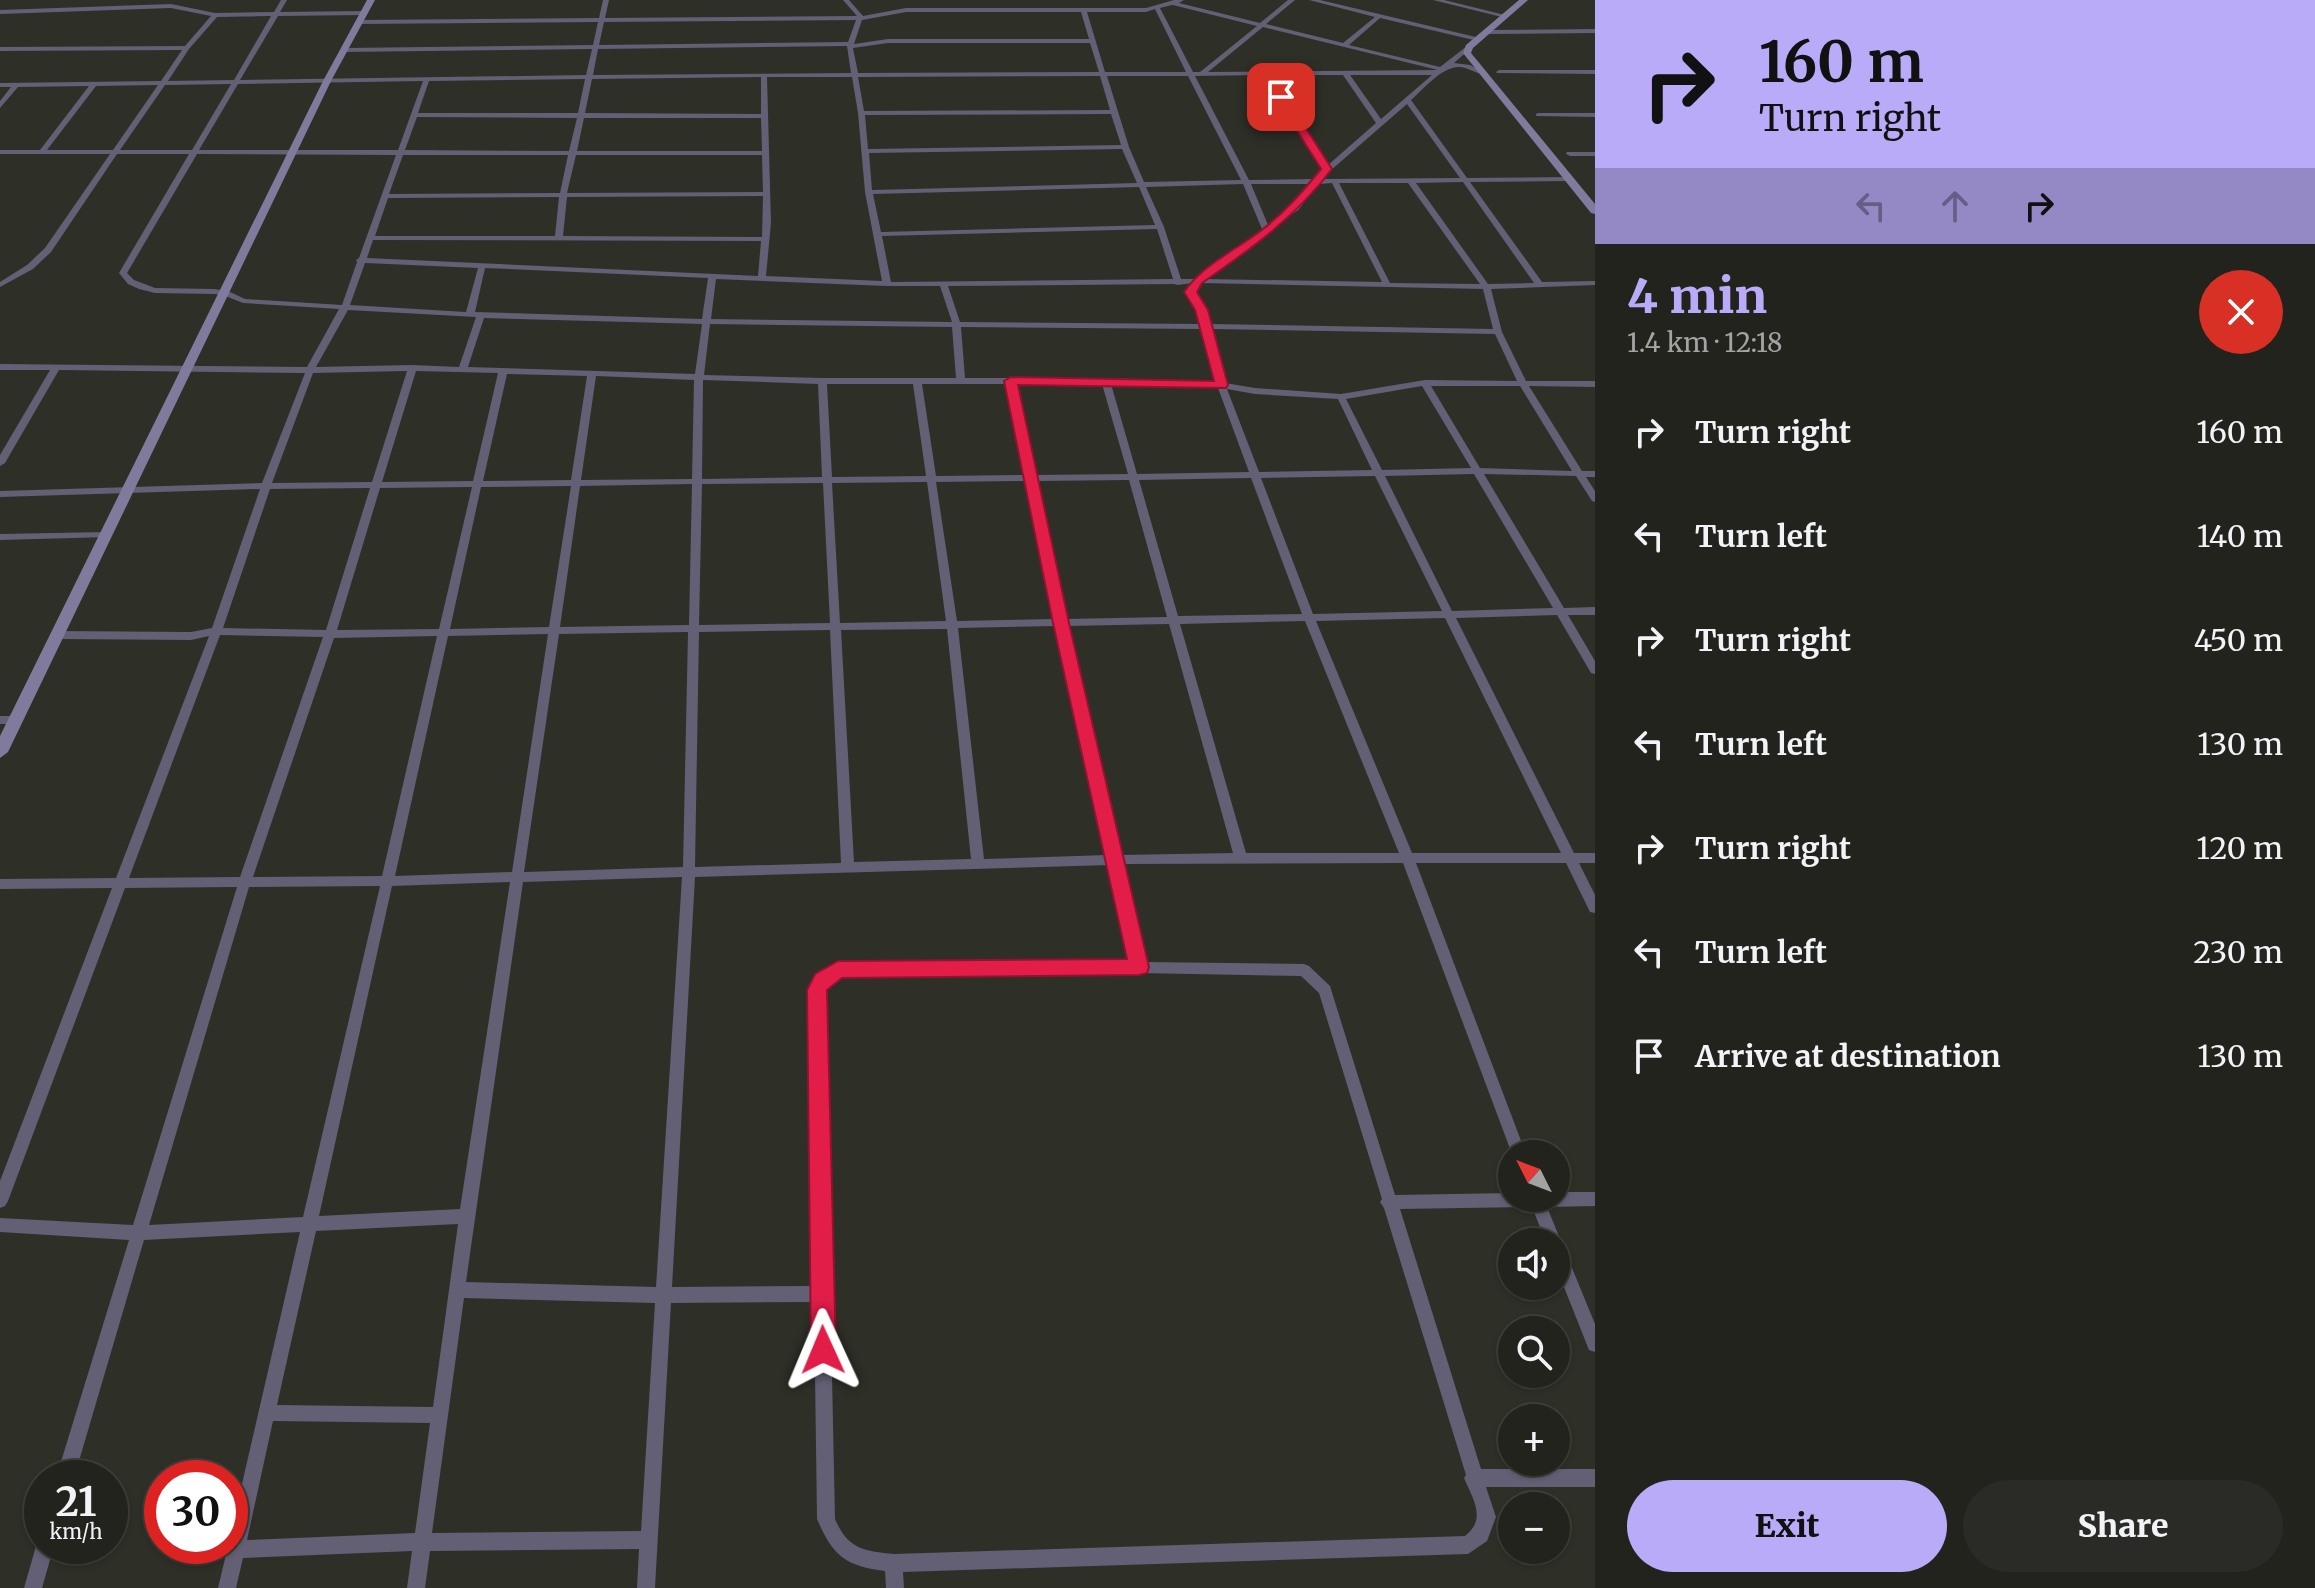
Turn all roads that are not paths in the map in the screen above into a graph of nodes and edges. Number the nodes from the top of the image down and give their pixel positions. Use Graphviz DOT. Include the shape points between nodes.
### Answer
graph roads {
  1 [pos="284,0"];
  2 [pos="371,0"];
  3 [pos="606,0"];
  4 [pos="846,0"];
  5 [pos="1292,0"];
  6 [pos="1312,0"];
  7 [pos="1436,0"];
  8 [pos="1524,0"];
  9 [pos="1174,1"];
  10 [pos="1157,8"];
  11 [pos="1083,10"];
  12 [pos="15,11"];
  13 [pos="0,12"];
  14 [pos="215,15"];
  15 [pos="276,15"];
  16 [pos="1379,16"];
  17 [pos="1506,16"];
  18 [pos="362,18"];
  19 [pos="860,18"];
  20 [pos="0,21"];
  21 [pos="600,22"];
  22 [pos="1260,24"];
  23 [pos="1595,31"];
  24 [pos="1487,32"];
  25 [pos="1478,39"];
  26 [pos="1093,41"];
  27 [pos="1345,45"];
  28 [pos="851,46"];
  29 [pos="595,47"];
  30 [pos="1469,47"];
  31 [pos="187,48"];
  32 [pos="0,49"];
  33 [pos="344,50"];
  34 [pos="1438,71"];
  35 [pos="1499,72"];
  36 [pos="1595,72"];
  37 [pos="1265,73"];
  38 [pos="1345,73"];
  39 [pos="1483,74"];
  40 [pos="764,75"];
  41 [pos="854,75"];
  42 [pos="1103,75"];
  43 [pos="1196,75"];
  44 [pos="427,79"];
  45 [pos="587,79"];
  46 [pos="327,81"];
  47 [pos="234,82"];
  48 [pos="94,84"];
  49 [pos="162,84"];
  50 [pos="0,85"];
  51 [pos="16,85"];
  52 [pos="1407,99"];
  53 [pos="0,106"];
  54 [pos="1115,112"];
  55 [pos="861,113"];
  56 [pos="415,115"];
  57 [pos="580,115"];
  58 [pos="1538,115"];
  59 [pos="1595,115"];
  60 [pos="765,116"];
  61 [pos="1380,123"];
  62 [pos="1125,147"];
  63 [pos="864,151"];
  64 [pos="0,152"];
  65 [pos="42,152"];
  66 [pos="118,152"];
  67 [pos="293,152"];
  68 [pos="193,153"];
  69 [pos="402,153"];
  70 [pos="572,153"];
  71 [pos="766,153"];
  72 [pos="1570,154"];
  73 [pos="1595,154"];
  74 [pos="1327,169"];
  75 [pos="1569,179"];
  76 [pos="1410,180"];
  77 [pos="1466,180"];
  78 [pos="1246,182"];
  79 [pos="1317,182"];
  80 [pos="1335,182"];
  81 [pos="1144,187"];
  82 [pos="869,192"];
  83 [pos="766,194"];
  84 [pos="385,196"];
  85 [pos="563,196"];
  86 [pos="1595,211"];
  87 [pos="1160,227"];
  88 [pos="1267,232"];
  89 [pos="878,234"];
  90 [pos="369,238"];
  91 [pos="559,238"];
  92 [pos="766,239"];
  93 [pos="500,240"];
  94 [pos="360,260"];
  95 [pos="482,266"];
  96 [pos="493,267"];
  97 [pos="712,278"];
  98 [pos="762,279"];
  99 [pos="1198,281"];
  100 [pos="1178,283"];
  101 [pos="1595,283"];
  102 [pos="887,284"];
  103 [pos="943,284"];
  104 [pos="0,285"];
  105 [pos="1387,285"];
  106 [pos="1540,285"];
  107 [pos="1486,287"];
  108 [pos="224,293"];
  109 [pos="345,307"];
  110 [pos="476,314"];
  111 [pos="706,320"];
  112 [pos="956,322"];
  113 [pos="1204,324"];
  114 [pos="1498,332"];
  115 [pos="0,367"];
  116 [pos="56,368"];
  117 [pos="412,368"];
  118 [pos="186,369"];
  119 [pos="463,369"];
  120 [pos="310,370"];
  121 [pos="503,370"];
  122 [pos="592,374"];
  123 [pos="699,376"];
  124 [pos="917,380"];
  125 [pos="961,380"];
  126 [pos="822,381"];
  127 [pos="1011,381"];
  128 [pos="1106,381"];
  129 [pos="1425,383"];
  130 [pos="1595,384"];
  131 [pos="1221,385"];
  132 [pos="1524,386"];
  133 [pos="1341,397"];
  134 [pos="0,463"];
  135 [pos="1480,471"];
  136 [pos="1256,473"];
  137 [pos="1380,474"];
  138 [pos="1579,474"];
  139 [pos="1595,474"];
  140 [pos="1029,477"];
  141 [pos="1132,477"];
  142 [pos="697,480"];
  143 [pos="826,480"];
  144 [pos="933,480"];
  145 [pos="475,483"];
  146 [pos="575,483"];
  147 [pos="266,486"];
  148 [pos="377,486"];
  149 [pos="128,490"];
  150 [pos="0,494"];
  151 [pos="1595,499"];
  152 [pos="106,535"];
  153 [pos="0,537"];
  154 [pos="1561,611"];
  155 [pos="1595,611"];
  156 [pos="1450,615"];
  157 [pos="1309,617"];
  158 [pos="1174,621"];
  159 [pos="1061,623"];
  160 [pos="952,625"];
  161 [pos="833,627"];
  162 [pos="694,628"];
  163 [pos="216,631"];
  164 [pos="552,631"];
  165 [pos="445,633"];
  166 [pos="330,634"];
  167 [pos="57,635"];
  168 [pos="1595,670"];
  169 [pos="0,720"];
  170 [pos="16,720"];
  171 [pos="0,752"];
  172 [pos="1241,858"];
  173 [pos="1595,858"];
  174 [pos="1408,859"];
  175 [pos="1571,859"];
  176 [pos="1113,860"];
  177 [pos="978,865"];
  178 [pos="848,868"];
  179 [pos="689,869"];
  180 [pos="517,877"];
  181 [pos="385,881"];
  182 [pos="122,882"];
  183 [pos="0,884"];
  184 [pos="244,884"];
  185 [pos="1595,908"];
  186 [pos="1139,967"];
  187 [pos="1514,1140"];
  188 [pos="1498,1199"];
  189 [pos="1570,1199"];
  190 [pos="1595,1199"];
  191 [pos="0,1201"];
  192 [pos="1388,1202"];
  193 [pos="467,1216"];
  194 [pos="312,1223"];
  195 [pos="0,1225"];
  196 [pos="137,1233"];
  197 [pos="1570,1282"];
  198 [pos="458,1290"];
  199 [pos="822,1294"];
  200 [pos="664,1295"];
  201 [pos="1595,1344"];
  202 [pos="267,1413"];
  203 [pos="441,1415"];
  204 [pos="70,1460"];
  205 [pos="1473,1478"];
  206 [pos="1595,1478"];
  207 [pos="248,1496"];
  208 [pos="649,1540"];
  209 [pos="423,1542"];
  210 [pos="248,1549"];
  211 [pos="894,1563"];
  212 [pos="40,1564"];
  213 [pos="233,1564"];
  214 [pos="33,1588"];
  215 [pos="227,1588"];
  216 [pos="416,1588"];
  217 [pos="646,1588"];
  218 [pos="895,1588"];
  1 -- 15 [label="street"];
  2 -- 18 [label="street"];
  3 -- 21 [label="street"];
  4 -- 19 [label="street"];
  5 -- 22 [label="street"];
  6 -- 16 [label="street"];
  7 -- 17 [label="street"];
  8 -- 17 [label="street"];
  9 -- 10 [label="street"];
  9 -- 22 [label="street"];
  10 -- 11 [label="street"];
  10 -- 43 [label="street"];
  11 -- 19 [label="street" via="906,10"];
  11 -- 26 [label="street"];
  12 -- 13 [label="street"];
  12 -- 14 [label="street" via="171,6"];
  12 -- 20 [label="street"];
  14 -- 15 [label="street"];
  14 -- 31 [label="street"];
  15 -- 18 [label="street"];
  15 -- 47 [label="street"];
  16 -- 25 [label="street"];
  16 -- 27 [label="street"];
  17 -- 24 [label="street"];
  18 -- 21 [label="street"];
  18 -- 33 [label="street"];
  19 -- 21 [label="street"];
  19 -- 28 [label="street"];
  21 -- 29 [label="street"];
  22 -- 27 [label="street"];
  22 -- 43 [label="street"];
  23 -- 24 [label="street"];
  24 -- 25 [label="street"];
  25 -- 30 [label="street"];
  26 -- 28 [label="street" via="888,41"];
  26 -- 42 [label="street"];
  27 -- 34 [label="street"];
  28 -- 29 [label="street"];
  28 -- 41 [label="street"];
  29 -- 33 [label="street"];
  29 -- 45 [label="street"];
  30 -- 34 [label="street"];
  30 -- 39 [label="street" via="1467,53"];
  31 -- 32 [label="street"];
  31 -- 49 [label="street"];
  33 -- 46 [label="street"];
  34 -- 38 [label="street"];
  34 -- 39 [label="street" via="1462,66"];
  34 -- 52 [label="street"];
  35 -- 36 [label="street"];
  37 -- 38 [label="street"];
  37 -- 43 [label="street"];
  37 -- 74 [label="street"];
  38 -- 61 [label="street"];
  39 -- 75 [label="street"];
  40 -- 41 [label="street"];
  40 -- 45 [label="street"];
  40 -- 60 [label="street"];
  41 -- 42 [label="street"];
  41 -- 55 [label="street"];
  42 -- 43 [label="street"];
  42 -- 54 [label="street"];
  43 -- 78 [label="street"];
  44 -- 45 [label="street"];
  44 -- 46 [label="street"];
  44 -- 56 [label="street"];
  45 -- 57 [label="street"];
  46 -- 47 [label="street"];
  46 -- 67 [label="street"];
  47 -- 49 [label="street"];
  47 -- 68 [label="street"];
  48 -- 49 [label="street"];
  48 -- 51 [label="street"];
  48 -- 65 [label="street"];
  49 -- 66 [label="street"];
  50 -- 51 [label="street"];
  51 -- 53 [label="street"];
  52 -- 61 [label="street"];
  52 -- 77 [label="street"];
  54 -- 55 [label="street"];
  54 -- 62 [label="street"];
  55 -- 63 [label="street"];
  56 -- 57 [label="street"];
  56 -- 69 [label="street"];
  57 -- 60 [label="street"];
  57 -- 70 [label="street"];
  58 -- 59 [label="street"];
  60 -- 71 [label="street"];
  61 -- 74 [label="street"];
  62 -- 63 [label="street"];
  62 -- 81 [label="street"];
  63 -- 82 [label="street"];
  64 -- 65 [label="street"];
  65 -- 66 [label="street"];
  66 -- 68 [label="street"];
  66 -- 104 [label="street" via="48,250"];
  67 -- 68 [label="street"];
  67 -- 69 [label="street"];
  67 -- 108 [label="street"];
  68 -- 108 [label="street" via="124,276 155,291"];
  69 -- 70 [label="street"];
  69 -- 84 [label="street"];
  70 -- 71 [label="street"];
  70 -- 85 [label="street"];
  71 -- 83 [label="street"];
  72 -- 73 [label="street"];
  74 -- 79 [label="street"];
  75 -- 77 [label="street"];
  75 -- 86 [label="street"];
  76 -- 77 [label="street"];
  76 -- 80 [label="street"];
  76 -- 107 [label="street"];
  77 -- 106 [label="street"];
  78 -- 79 [label="street"];
  78 -- 81 [label="street"];
  78 -- 88 [label="street"];
  79 -- 80 [label="street"];
  79 -- 88 [label="street"];
  80 -- 105 [label="street"];
  81 -- 82 [label="street"];
  81 -- 87 [label="street"];
  82 -- 89 [label="street"];
  83 -- 85 [label="street"];
  83 -- 92 [label="street"];
  84 -- 85 [label="street"];
  84 -- 90 [label="street"];
  85 -- 91 [label="street"];
  87 -- 89 [label="street"];
  87 -- 100 [label="street"];
  88 -- 99 [label="street"];
  89 -- 102 [label="street"];
  90 -- 93 [label="street"];
  90 -- 94 [label="street"];
  91 -- 92 [label="street"];
  91 -- 93 [label="street"];
  92 -- 98 [label="street"];
  93 -- 96 [label="street"];
  94 -- 95 [label="street"];
  94 -- 109 [label="street"];
  95 -- 96 [label="street"];
  95 -- 110 [label="street"];
  96 -- 97 [label="street"];
  97 -- 98 [label="street"];
  97 -- 111 [label="street"];
  98 -- 102 [label="street"];
  99 -- 100 [label="street"];
  99 -- 105 [label="street"];
  99 -- 113 [label="street" via="1191,292"];
  100 -- 103 [label="street"];
  101 -- 106 [label="street"];
  102 -- 103 [label="street"];
  103 -- 112 [label="street"];
  105 -- 107 [label="street"];
  106 -- 107 [label="street"];
  107 -- 114 [label="street"];
  108 -- 109 [label="street" via="243,301"];
  108 -- 118 [label="street"];
  109 -- 110 [label="street"];
  109 -- 120 [label="street"];
  110 -- 111 [label="street"];
  110 -- 119 [label="street"];
  111 -- 112 [label="street"];
  111 -- 123 [label="street"];
  112 -- 113 [label="street"];
  112 -- 125 [label="street"];
  113 -- 114 [label="street"];
  113 -- 131 [label="street"];
  114 -- 132 [label="street"];
  115 -- 116 [label="street"];
  116 -- 118 [label="street"];
  116 -- 134 [label="street"];
  117 -- 119 [label="street"];
  117 -- 120 [label="street"];
  117 -- 148 [label="street"];
  118 -- 120 [label="street"];
  118 -- 149 [label="street"];
  119 -- 121 [label="street"];
  120 -- 147 [label="street"];
  121 -- 122 [label="street"];
  121 -- 145 [label="street"];
  122 -- 123 [label="street"];
  122 -- 146 [label="street"];
  123 -- 126 [label="street"];
  123 -- 142 [label="street"];
  124 -- 125 [label="street"];
  124 -- 126 [label="street"];
  124 -- 144 [label="street"];
  125 -- 127 [label="street"];
  126 -- 143 [label="street"];
  127 -- 128 [label="street"];
  127 -- 140 [label="street"];
  128 -- 131 [label="street"];
  128 -- 141 [label="street"];
  129 -- 132 [label="street"];
  129 -- 133 [label="street"];
  129 -- 135 [label="street"];
  130 -- 132 [label="street"];
  131 -- 133 [label="street"];
  131 -- 136 [label="street"];
  132 -- 138 [label="street"];
  133 -- 137 [label="street"];
  135 -- 137 [label="street"];
  135 -- 138 [label="street"];
  135 -- 154 [label="street"];
  136 -- 137 [label="street"];
  136 -- 141 [label="street"];
  136 -- 157 [label="street"];
  137 -- 156 [label="street"];
  138 -- 139 [label="street"];
  138 -- 151 [label="street"];
  140 -- 141 [label="street"];
  140 -- 144 [label="street"];
  140 -- 159 [label="street"];
  141 -- 158 [label="street"];
  142 -- 143 [label="street"];
  142 -- 146 [label="street"];
  142 -- 162 [label="street"];
  143 -- 144 [label="street"];
  143 -- 161 [label="street"];
  144 -- 160 [label="street"];
  145 -- 146 [label="street"];
  145 -- 148 [label="street"];
  145 -- 165 [label="street"];
  146 -- 164 [label="street"];
  147 -- 148 [label="street"];
  147 -- 149 [label="street"];
  147 -- 163 [label="street"];
  148 -- 166 [label="street"];
  149 -- 150 [label="street"];
  149 -- 152 [label="street"];
  152 -- 153 [label="street"];
  152 -- 167 [label="street"];
  154 -- 155 [label="street"];
  154 -- 156 [label="street"];
  154 -- 168 [label="street"];
  156 -- 157 [label="street"];
  156 -- 175 [label="street"];
  157 -- 158 [label="street"];
  157 -- 174 [label="street"];
  158 -- 159 [label="street"];
  158 -- 172 [label="street"];
  159 -- 160 [label="street"];
  159 -- 176 [label="street"];
  160 -- 161 [label="street"];
  160 -- 177 [label="street"];
  161 -- 162 [label="street"];
  161 -- 178 [label="street"];
  162 -- 164 [label="street"];
  162 -- 179 [label="street"];
  163 -- 166 [label="street"];
  163 -- 167 [label="street" via="191,636"];
  163 -- 182 [label="street"];
  164 -- 165 [label="street"];
  164 -- 180 [label="street"];
  165 -- 166 [label="street"];
  165 -- 181 [label="street"];
  166 -- 184 [label="street"];
  167 -- 170 [label="street"];
  169 -- 170 [label="street"];
  170 -- 171 [label="street"];
  172 -- 174 [label="street"];
  172 -- 176 [label="street"];
  173 -- 175 [label="street"];
  174 -- 175 [label="street"];
  174 -- 187 [label="street"];
  175 -- 185 [label="street"];
  176 -- 177 [label="street"];
  176 -- 186 [label="street"];
  177 -- 178 [label="street"];
  178 -- 179 [label="street"];
  179 -- 180 [label="street"];
  179 -- 200 [label="street"];
  180 -- 181 [label="street"];
  180 -- 193 [label="street"];
  181 -- 184 [label="street"];
  181 -- 194 [label="street"];
  182 -- 183 [label="street"];
  182 -- 184 [label="street"];
  182 -- 191 [label="street"];
  184 -- 196 [label="street"];
  186 -- 192 [label="street" via="1304,970 1315,978 1325,990"];
  186 -- 199 [label="street" via="838,970 822,980 817,990"];
  188 -- 192 [label="street"];
  189 -- 190 [label="street"];
  192 -- 205 [label="street"];
  193 -- 194 [label="street"];
  193 -- 198 [label="street"];
  194 -- 196 [label="street"];
  194 -- 202 [label="street"];
  195 -- 196 [label="street"];
  196 -- 204 [label="street"];
  197 -- 201 [label="street"];
  198 -- 200 [label="street"];
  198 -- 203 [label="street"];
  199 -- 200 [label="street"];
  199 -- 211 [label="street" via="826,1519 835,1542 857,1560"];
  200 -- 208 [label="street"];
  202 -- 203 [label="street"];
  202 -- 207 [label="street"];
  203 -- 209 [label="street"];
  205 -- 206 [label="street"];
  205 -- 211 [label="street" via="1487,1517 1481,1535 1468,1545"];
  208 -- 209 [label="street"];
  208 -- 217 [label="street"];
  209 -- 210 [label="street"];
  209 -- 216 [label="street"];
  211 -- 218 [label="street"];
  212 -- 214 [label="street"];
  213 -- 215 [label="street"];
}
